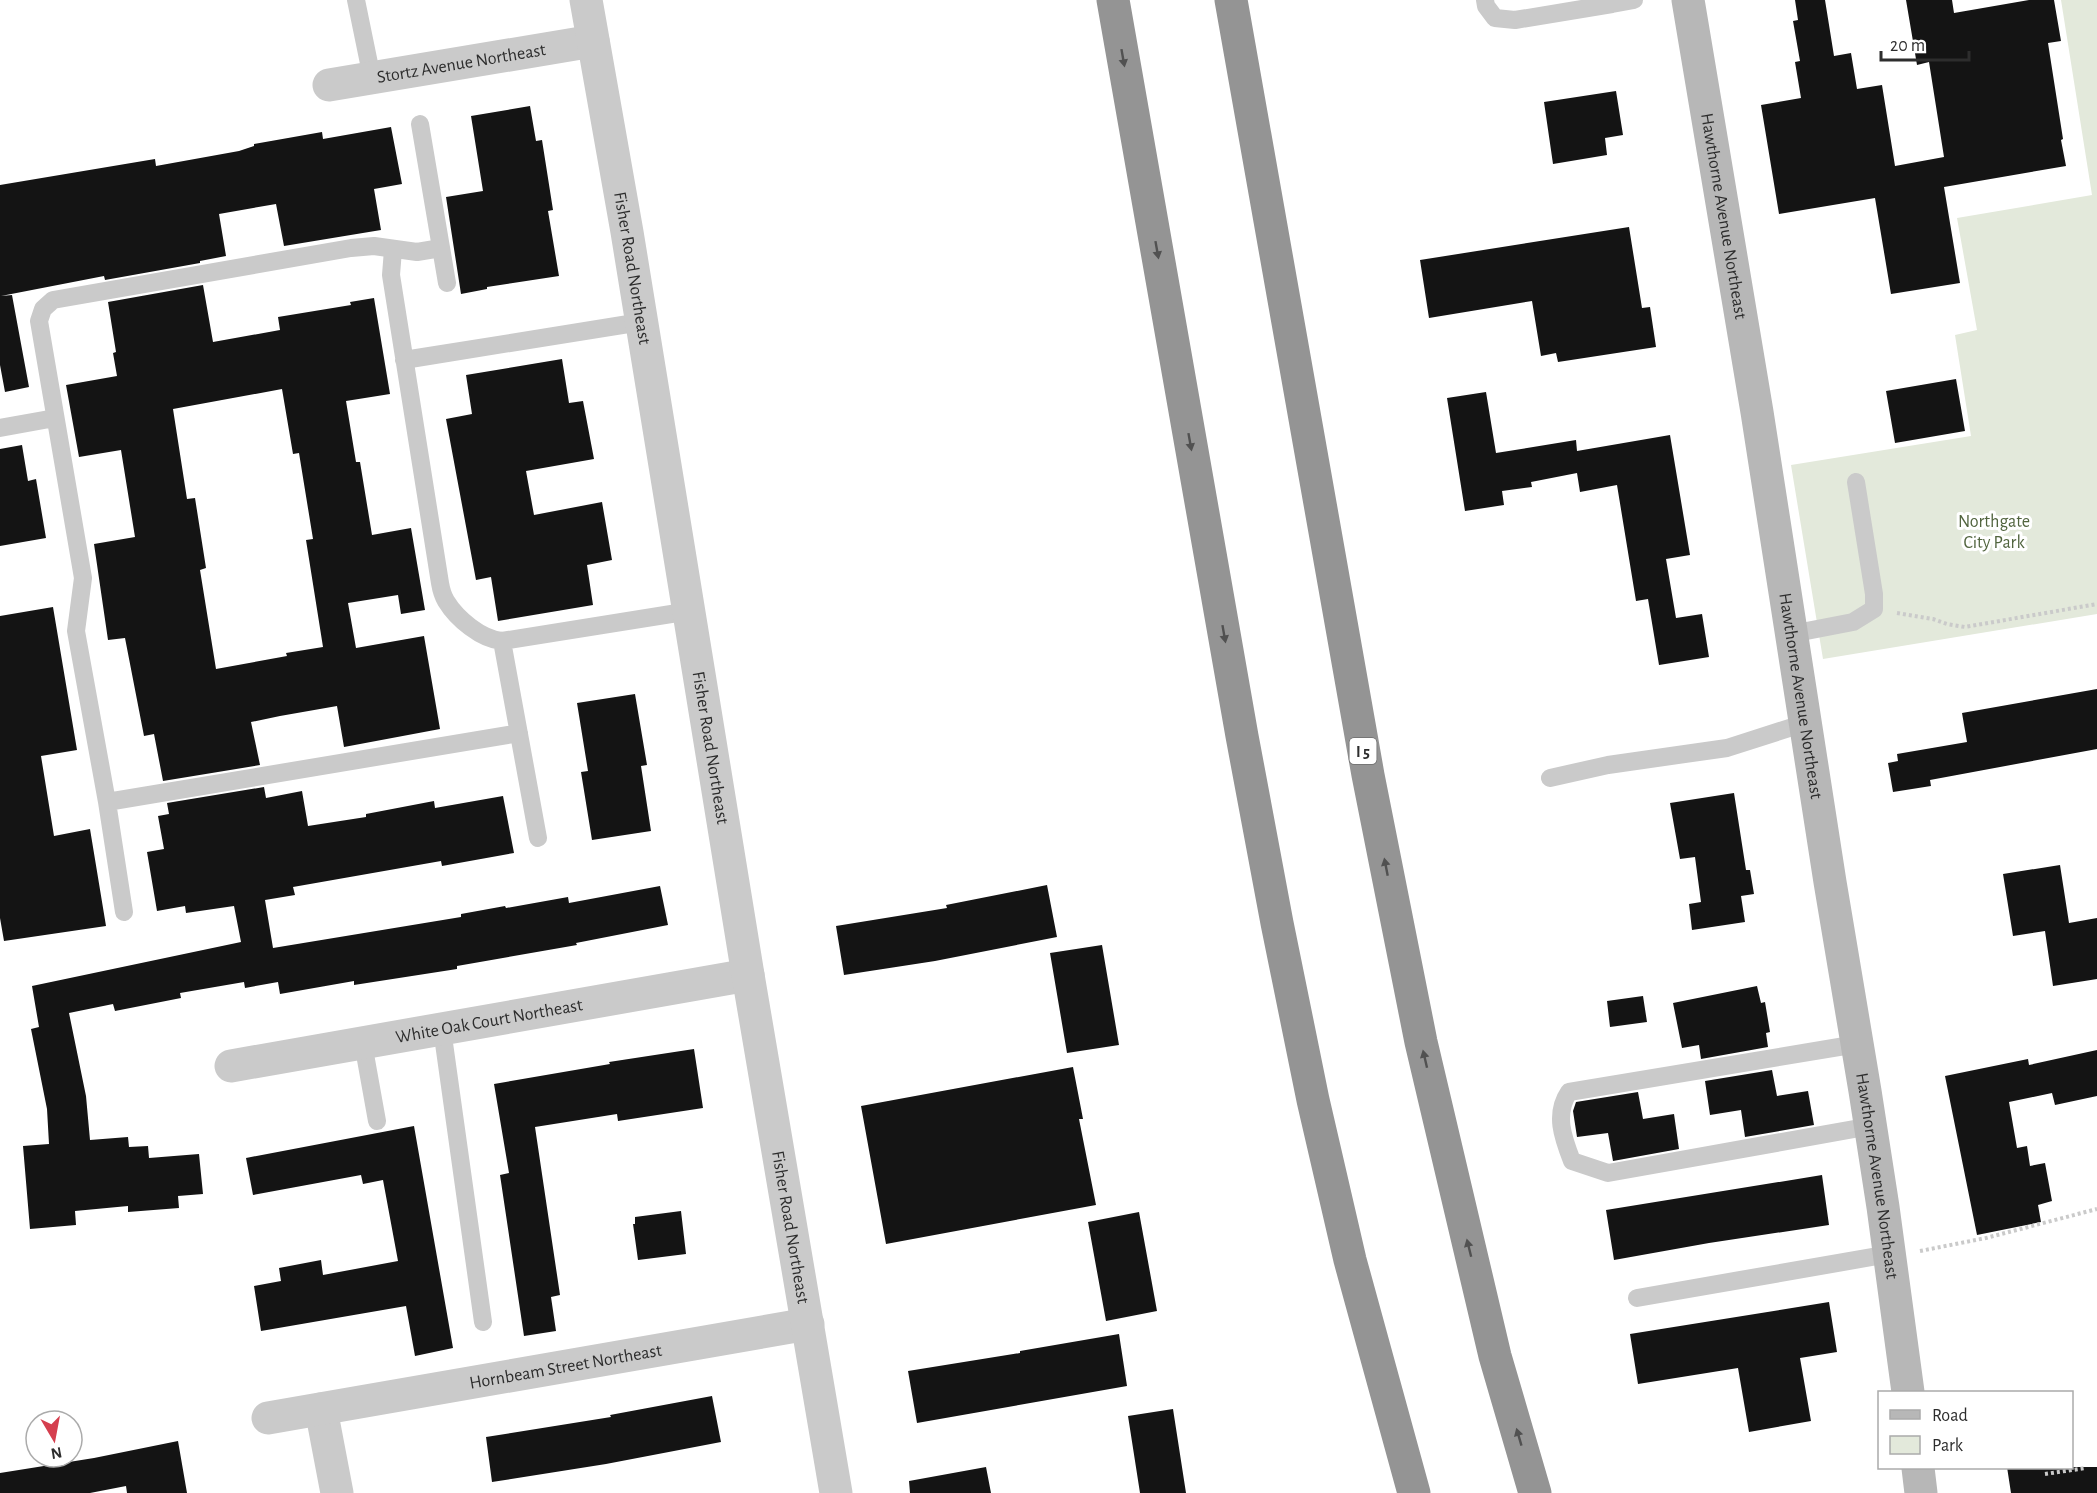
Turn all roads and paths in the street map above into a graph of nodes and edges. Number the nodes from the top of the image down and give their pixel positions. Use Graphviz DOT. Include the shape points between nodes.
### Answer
graph roads {
  1 [pos="356,0"];
  2 [pos="586,0"];
  3 [pos="1113,0"];
  4 [pos="1231,0"];
  5 [pos="1485,0"];
  6 [pos="1634,0"];
  7 [pos="1688,0"];
  8 [pos="1611,2"];
  9 [pos="593,41"];
  10 [pos="372,78"];
  11 [pos="329,85"];
  12 [pos="420,123"];
  13 [pos="441,248"];
  14 [pos="393,250"];
  15 [pos="447,283"];
  16 [pos="641,322"];
  17 [pos="404,360"];
  18 [pos="56,418"];
  19 [pos="0,428"];
  20 [pos="1856,482"];
  21 [pos="2097,604"];
  22 [pos="1874,609"];
  23 [pos="690,611"];
  24 [pos="1791,634"];
  25 [pos="502,641"];
  26 [pos="1805,723"];
  27 [pos="519,733"];
  28 [pos="1550,778"];
  29 [pos="107,802"];
  30 [pos="538,837"];
  31 [pos="124,912"];
  32 [pos="748,975"];
  33 [pos="442,1029"];
  34 [pos="363,1043"];
  35 [pos="1857,1044"];
  36 [pos="231,1066"];
  37 [pos="377,1121"];
  38 [pos="1871,1126"];
  39 [pos="2097,1209"];
  40 [pos="1921,1251"];
  41 [pos="1889,1254"];
  42 [pos="1637,1298"];
  43 [pos="483,1322"];
  44 [pos="808,1324"];
  45 [pos="1908,1391"];
  46 [pos="321,1409"];
  47 [pos="268,1418"];
  48 [pos="2086,1468"];
  49 [pos="1918,1469"];
  50 [pos="2045,1474"];
  51 [pos="337,1493"];
  52 [pos="836,1493"];
  53 [pos="1414,1493"];
  54 [pos="1535,1493"];
  55 [pos="1921,1493"];
  1 -- 10 [label="lane"];
  2 -- 9 [label="street, Fisher Road Northeast"];
  3 -- 53 [label="highway, one-way" via="1277,923 1350,1260"];
  54 -- 4 [label="highway, I 5, one-way" via="1495,1356 1421,1042 1368,775"];
  5 -- 8 [label="lane" via="1495,18 1515,20"];
  6 -- 8 [label="lane"];
  7 -- 24 [label="main road, Hawthorne Avenue Northeast"];
  9 -- 10 [label="street, Stortz Avenue Northeast"];
  9 -- 16 [label="street, Fisher Road Northeast"];
  10 -- 11 [label="street, Stortz Avenue Northeast"];
  12 -- 13 [label="lane"];
  13 -- 14 [label="lane"];
  13 -- 15 [label="lane"];
  14 -- 17 [label="lane" via="391,275"];
  14 -- 18 [label="lane" via="374,246 351,248 53,300 43,309 39,321"];
  16 -- 17 [label="lane"];
  16 -- 23 [label="street, Fisher Road Northeast"];
  17 -- 25 [label="lane" via="445,600 460,618 482,634"];
  18 -- 19 [label="lane"];
  18 -- 29 [label="lane" via="83,578 76,632"];
  20 -- 22 [label="lane"];
  21 -- 22 [label="path" via="1965,627"];
  22 -- 24 [label="lane" via="1853,622"];
  23 -- 25 [label="lane"];
  23 -- 32 [label="street, Fisher Road Northeast"];
  24 -- 26 [label="main road, Hawthorne Avenue Northeast"];
  25 -- 27 [label="lane"];
  26 -- 28 [label="lane" via="1727,748 1608,765"];
  26 -- 35 [label="main road, Hawthorne Avenue Northeast"];
  27 -- 29 [label="lane"];
  27 -- 30 [label="lane"];
  29 -- 31 [label="lane"];
  32 -- 33 [label="street, White Oak Court Northeast"];
  32 -- 44 [label="street, Fisher Road Northeast"];
  33 -- 34 [label="street, White Oak Court Northeast"];
  33 -- 43 [label="lane"];
  34 -- 36 [label="street, White Oak Court Northeast"];
  34 -- 37 [label="lane"];
  35 -- 38 [label="main road, Hawthorne Avenue Northeast"];
  35 -- 38 [label="lane" via="1569,1092 1562,1102 1562,1134 1572,1161 1608,1173"];
  38 -- 41 [label="main road, Hawthorne Avenue Northeast"];
  39 -- 40 [label="path"];
  41 -- 42 [label="lane"];
  41 -- 45 [label="main road, Hawthorne Avenue Northeast"];
  44 -- 46 [label="street, Hornbeam Street Northeast"];
  44 -- 52 [label="street, Fisher Road Northeast"];
  46 -- 47 [label="street, Hornbeam Street Northeast"];
  46 -- 51 [label="street"];
  48 -- 50 [label="path"];
  49 -- 55 [label="main road"];
}
